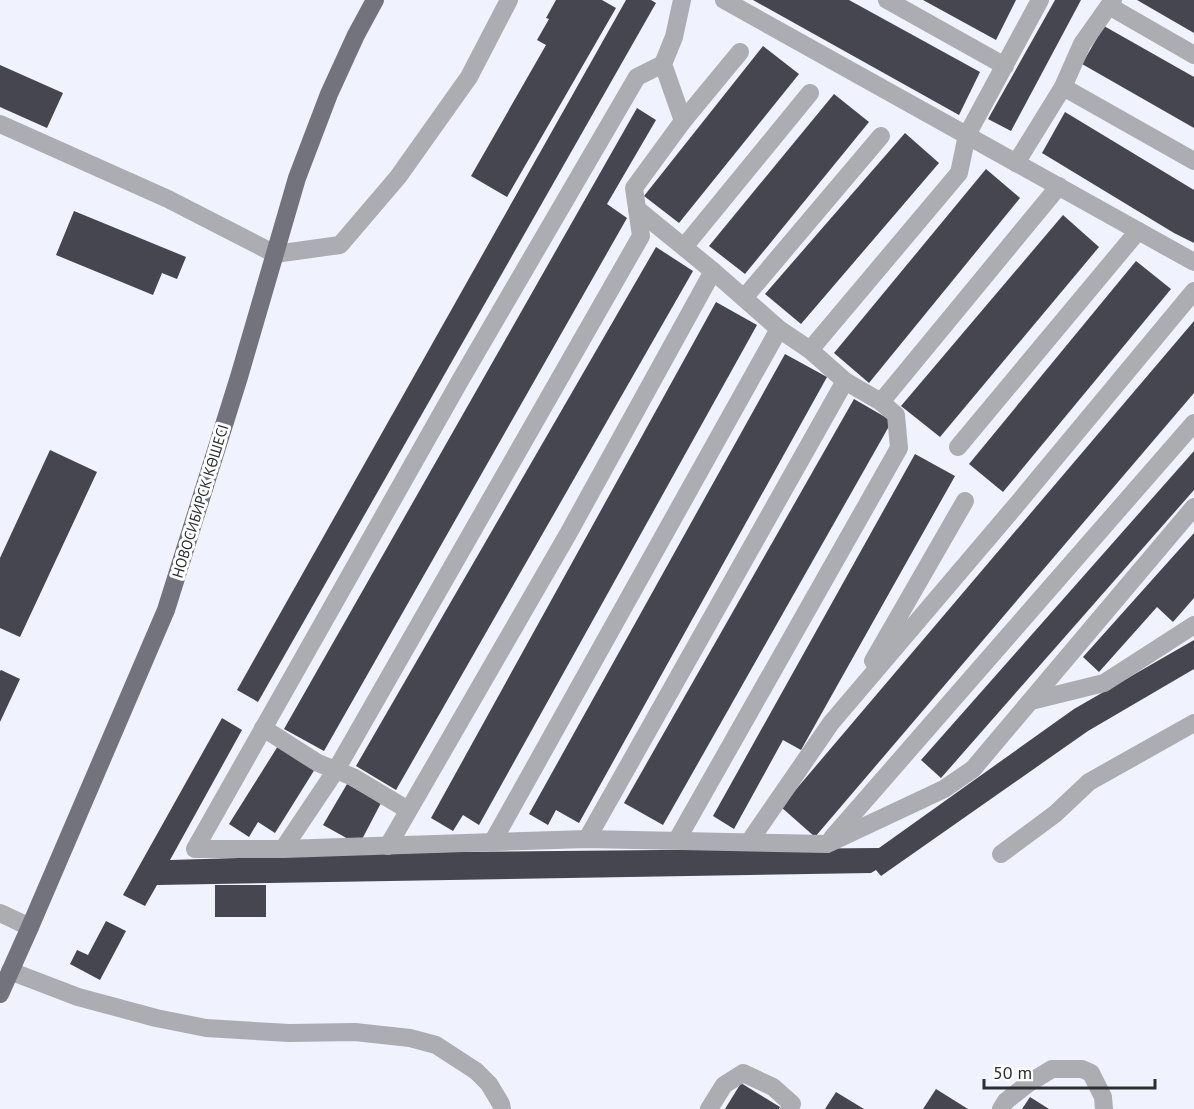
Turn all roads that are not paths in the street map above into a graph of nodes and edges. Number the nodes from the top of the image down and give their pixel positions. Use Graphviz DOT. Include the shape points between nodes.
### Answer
graph roads {
  1 [pos="375,0"];
  2 [pos="509,0"];
  3 [pos="682,0"];
  4 [pos="724,0"];
  5 [pos="888,0"];
  6 [pos="1040,0"];
  7 [pos="1111,3"];
  8 [pos="740,51"];
  9 [pos="1194,55"];
  10 [pos="663,64"];
  11 [pos="1005,66"];
  12 [pos="1063,87"];
  13 [pos="810,93"];
  14 [pos="683,121"];
  15 [pos="0,124"];
  16 [pos="967,135"];
  17 [pos="881,136"];
  18 [pos="1194,161"];
  19 [pos="1016,163"];
  20 [pos="1059,186"];
  21 [pos="637,209"];
  22 [pos="1138,231"];
  23 [pos="684,248"];
  24 [pos="275,254"];
  25 [pos="1194,262"];
  26 [pos="713,272"];
  27 [pos="1194,291"];
  28 [pos="744,298"];
  29 [pos="779,329"];
  30 [pos="810,350"];
  31 [pos="845,381"];
  32 [pos="881,402"];
  33 [pos="1194,423"];
  34 [pos="958,447"];
  35 [pos="965,501"];
  36 [pos="1194,507"];
  37 [pos="1194,625"];
  38 [pos="852,699"];
  39 [pos="1031,701"];
  40 [pos="1194,723"];
  41 [pos="263,728"];
  42 [pos="336,770"];
  43 [pos="408,810"];
  44 [pos="587,838"];
  45 [pos="677,840"];
  46 [pos="749,842"];
  47 [pos="492,843"];
  48 [pos="827,844"];
  49 [pos="388,846"];
  50 [pos="283,849"];
  51 [pos="1001,854"];
  52 [pos="0,913"];
  53 [pos="30,927"];
  54 [pos="10,971"];
  55 [pos="0,994"];
  56 [pos="502,1109"];
  57 [pos="709,1109"];
  58 [pos="789,1109"];
  59 [pos="1001,1109"];
  60 [pos="1104,1109"];
  1 -- 24 [label="main road, НОВОСИБИРСК КӨШЕСІ" via="325,105 297,178"];
  2 -- 24 [label="street" via="469,76 398,177 339,245"];
  3 -- 10 [label="street"];
  4 -- 16 [label="street"];
  5 -- 11 [label="street"];
  6 -- 11 [label="street"];
  7 -- 9 [label="street"];
  7 -- 12 [label="street" via="1082,44"];
  8 -- 14 [label="street"];
  10 -- 14 [label="street"];
  10 -- 41 [label="street" via="638,77"];
  11 -- 16 [label="street"];
  12 -- 18 [label="street"];
  12 -- 19 [label="street"];
  13 -- 23 [label="street"];
  14 -- 21 [label="street" via="634,188"];
  15 -- 24 [label="street" via="168,198"];
  16 -- 19 [label="street"];
  16 -- 30 [label="street" via="959,173"];
  17 -- 28 [label="street"];
  19 -- 20 [label="street"];
  20 -- 22 [label="street"];
  20 -- 32 [label="street"];
  21 -- 23 [label="street"];
  21 -- 42 [label="street" via="641,236"];
  22 -- 25 [label="street"];
  22 -- 34 [label="street"];
  23 -- 26 [label="street"];
  24 -- 53 [label="main road, НОВОСИБИРСК КӨШЕСІ" via="166,610"];
  26 -- 28 [label="street"];
  26 -- 43 [label="street" via="568,534"];
  27 -- 38 [label="street"];
  28 -- 29 [label="street"];
  29 -- 30 [label="street"];
  29 -- 47 [label="street"];
  30 -- 31 [label="street"];
  31 -- 32 [label="street"];
  31 -- 44 [label="street"];
  32 -- 45 [label="street" via="896,415 899,448"];
  33 -- 48 [label="street"];
  35 -- 38 [label="street"];
  36 -- 39 [label="street"];
  37 -- 39 [label="street" via="1104,683"];
  38 -- 46 [label="street" via="831,723"];
  39 -- 48 [label="street" via="973,769 944,789"];
  40 -- 51 [label="street" via="1089,783"];
  41 -- 42 [label="street"];
  41 -- 50 [label="street" via="195,849"];
  42 -- 43 [label="street"];
  42 -- 50 [label="street"];
  43 -- 49 [label="street"];
  44 -- 45 [label="street"];
  44 -- 47 [label="street"];
  45 -- 46 [label="street"];
  46 -- 48 [label="street"];
  47 -- 49 [label="street"];
  49 -- 50 [label="street"];
  52 -- 53 [label="street"];
  53 -- 54 [label="main road, НОВОСИБИРСК КӨШЕСІ"];
  54 -- 55 [label="main road, НОВОСИБИРСК КӨШЕСІ"];
  54 -- 56 [label="street" via="78,997 206,1028 355,1032 410,1038 436,1046 476,1071 489,1084"];
  57 -- 58 [label="street" via="724,1085 743,1073 773,1087 792,1104"];
  59 -- 60 [label="street" via="1006,1101 1052,1069 1082,1069 1090,1073 1103,1097"];
}
